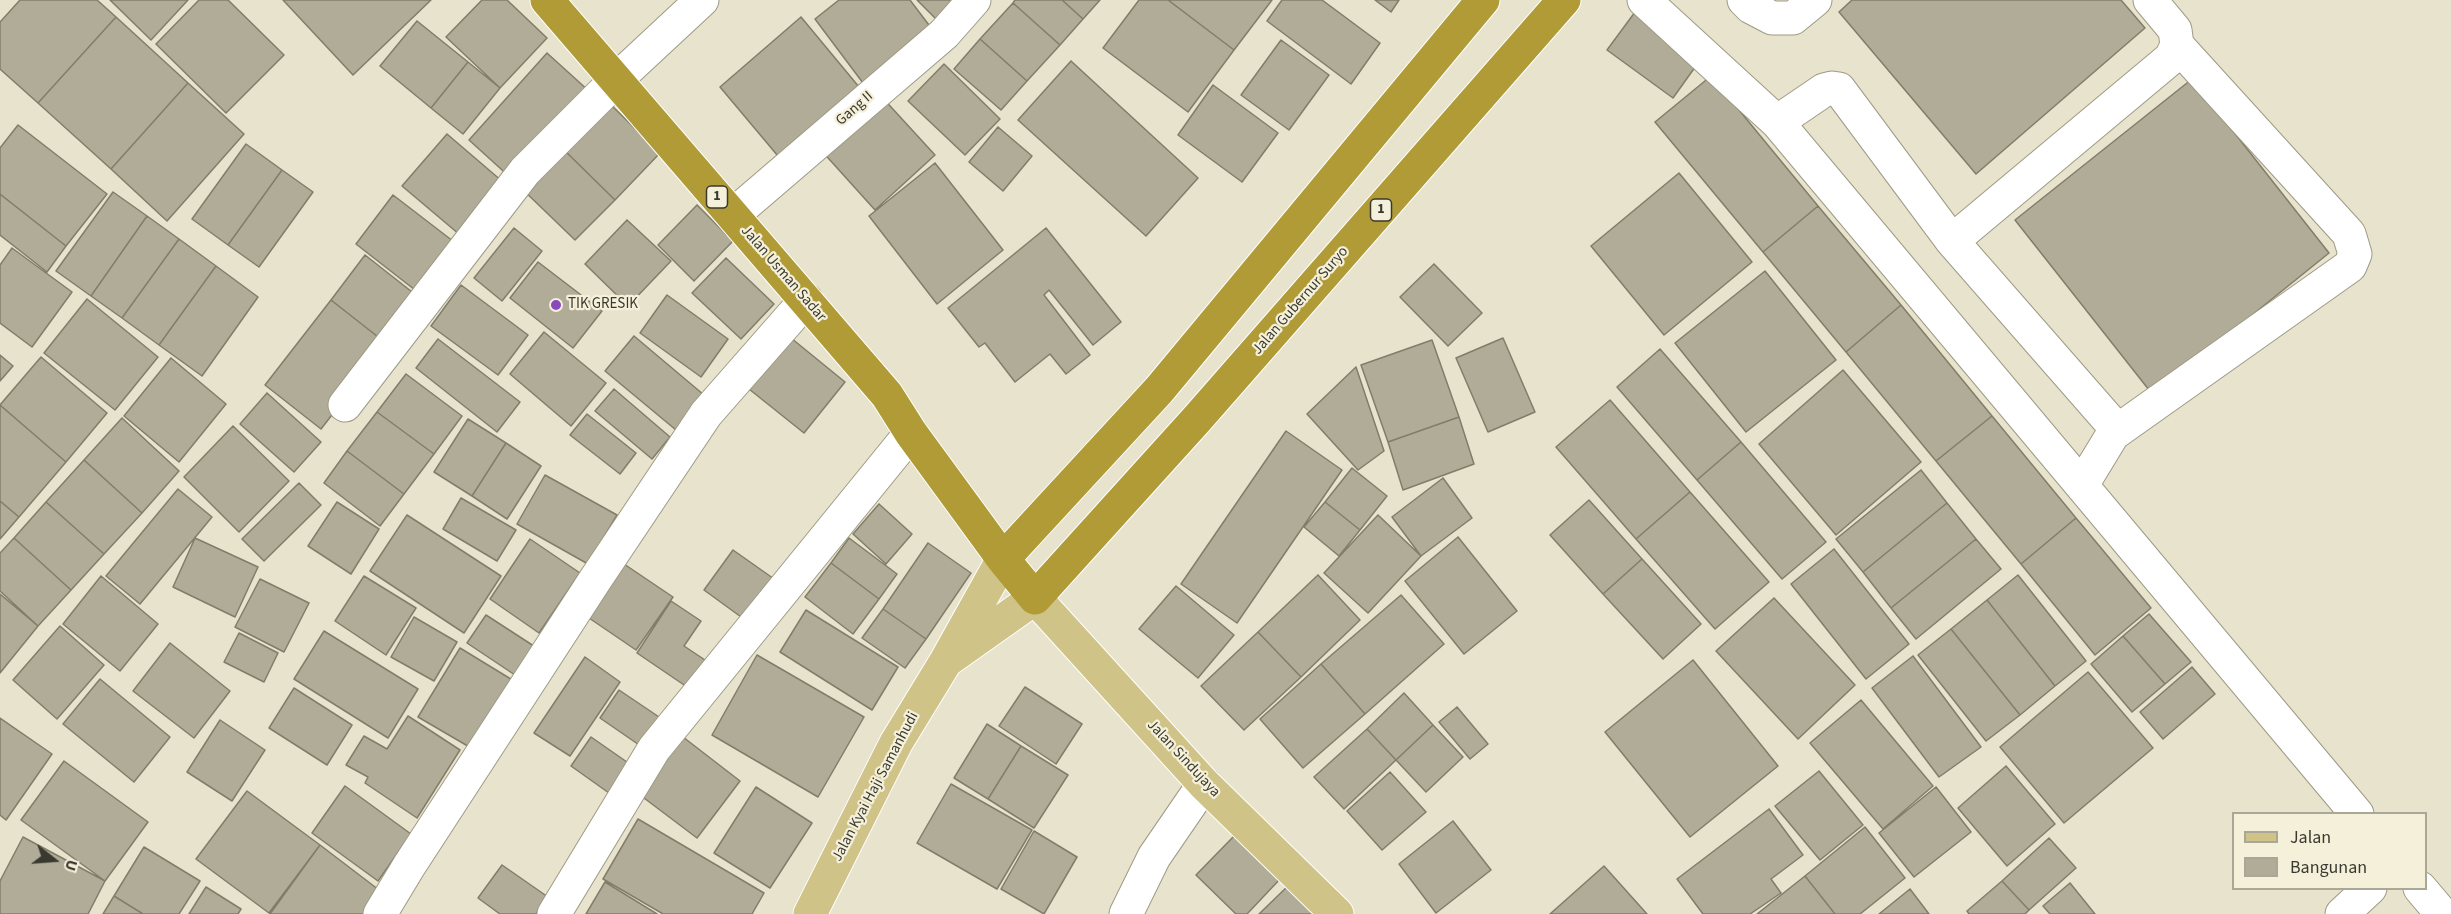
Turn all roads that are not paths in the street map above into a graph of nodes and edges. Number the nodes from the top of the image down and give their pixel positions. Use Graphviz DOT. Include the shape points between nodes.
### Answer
graph roads {
  1 [pos="547,0"];
  2 [pos="702,0"];
  3 [pos="974,0"];
  4 [pos="1483,0"];
  5 [pos="1564,0"];
  6 [pos="1644,0"];
  7 [pos="1744,0"];
  8 [pos="1815,0"];
  9 [pos="2150,0"];
  10 [pos="2177,45"];
  11 [pos="616,80"];
  12 [pos="1777,122"];
  13 [pos="733,215"];
  14 [pos="1952,241"];
  15 [pos="806,300"];
  16 [pos="345,405"];
  17 [pos="911,433"];
  18 [pos="2113,434"];
  19 [pos="2082,485"];
  20 [pos="1003,560"];
  21 [pos="1035,598"];
  22 [pos="946,661"];
  23 [pos="1204,784"];
  24 [pos="2356,812"];
  25 [pos="2368,890"];
  26 [pos="2422,890"];
  27 [pos="380,914"];
  28 [pos="554,914"];
  29 [pos="810,914"];
  30 [pos="1126,914"];
  31 [pos="1338,914"];
  32 [pos="2342,914"];
  33 [pos="2442,914"];
  1 -- 11 [label="highway, Jalan Usman Sadar / 1"];
  2 -- 11 [label="street"];
  3 -- 13 [label="street, Gang II" via="944,34"];
  4 -- 20 [label="highway" via="1159,390"];
  5 -- 21 [label="highway, Jalan Gubernur Suryo / 1"];
  6 -- 12 [label="street"];
  7 -- 8 [label="street" via="1772,18 1793,18"];
  9 -- 10 [label="street" via="2175,30"];
  10 -- 14 [label="street" via="2171,58"];
  10 -- 18 [label="street" via="2349,234 2355,254 2350,266"];
  11 -- 13 [label="highway, Jalan Usman Sadar / 1"];
  11 -- 16 [label="street" via="525,171"];
  12 -- 14 [label="street" via="1824,90 1839,89"];
  12 -- 19 [label="street"];
  13 -- 15 [label="highway, Jalan Usman Sadar / 1"];
  14 -- 18 [label="street" via="2109,419"];
  15 -- 17 [label="highway, Jalan Usman Sadar / 1" via="887,395"];
  15 -- 27 [label="street" via="706,414"];
  17 -- 20 [label="highway, Jalan Usman Sadar / 1"];
  17 -- 28 [label="street" via="654,749"];
  18 -- 19 [label="street"];
  19 -- 24 [label="street"];
  20 -- 21 [label="highway, 1"];
  20 -- 22 [label="main road, Jalan Kyai Haji Samanhudi"];
  21 -- 22 [label="main road, Jalan Kyai Haji Samanhudi"];
  21 -- 23 [label="main road, Jalan Sindujaya"];
  22 -- 29 [label="main road, Jalan Kyai Haji Samanhudi" via="896,743"];
  23 -- 30 [label="street" via="1154,857"];
  23 -- 31 [label="main road, Jalan Sindujaya"];
  25 -- 32 [label="street"];
  26 -- 33 [label="street"];
}
